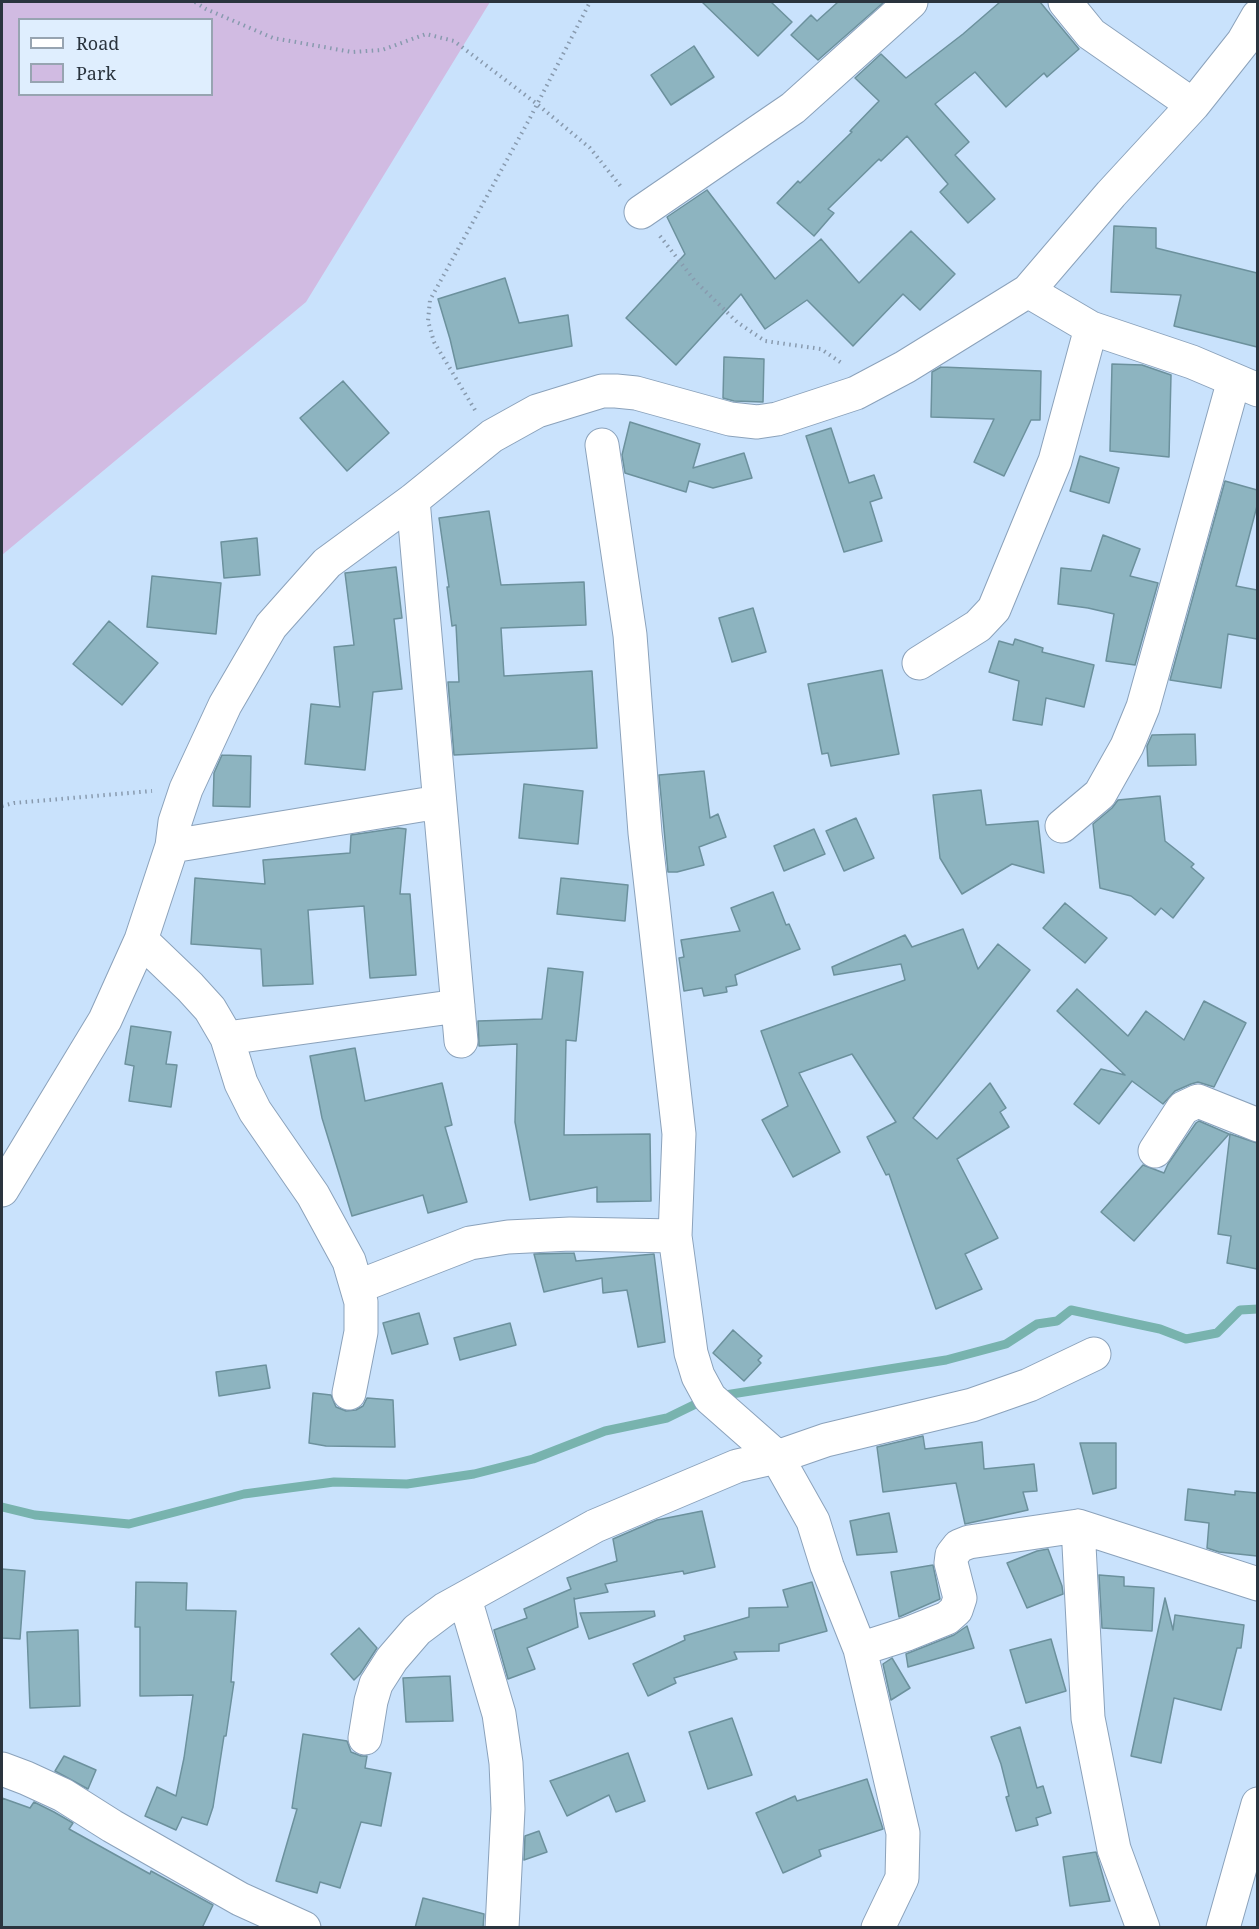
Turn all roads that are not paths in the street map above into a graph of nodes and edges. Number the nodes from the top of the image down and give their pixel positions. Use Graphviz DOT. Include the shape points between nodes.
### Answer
graph roads {
  1 [pos="911,2"];
  2 [pos="1065,2"];
  3 [pos="1257,16"];
  4 [pos="1193,105"];
  5 [pos="641,212"];
  6 [pos="1028,291"];
  7 [pos="1091,328"];
  8 [pos="1246,385"];
  9 [pos="602,445"];
  10 [pos="413,501"];
  11 [pos="919,663"];
  12 [pos="439,802"];
  13 [pos="1062,826"];
  14 [pos="172,846"];
  15 [pos="141,940"];
  16 [pos="458,1006"];
  17 [pos="227,1038"];
  18 [pos="461,1041"];
  19 [pos="1257,1125"];
  20 [pos="1155,1151"];
  21 [pos="2,1190"];
  22 [pos="675,1236"];
  23 [pos="357,1287"];
  24 [pos="1094,1354"];
  25 [pos="349,1393"];
  26 [pos="777,1457"];
  27 [pos="1078,1526"];
  28 [pos="1257,1584"];
  29 [pos="465,1599"];
  30 [pos="860,1649"];
  31 [pos="365,1738"];
  32 [pos="2,1769"];
  33 [pos="1257,1803"];
  34 [pos="304,1928"];
  35 [pos="502,1928"];
  36 [pos="878,1928"];
  37 [pos="1143,1928"];
  38 [pos="1223,1928"];
  1 -- 5 [label="street" via="793,108"];
  2 -- 4 [label="street" via="1091,34"];
  3 -- 4 [label="street" via="1243,42"];
  4 -- 6 [label="street"];
  6 -- 7 [label="street"];
  6 -- 10 [label="street" via="856,393 789,415 757,422 730,419 636,393 602,392 537,411 492,436"];
  7 -- 8 [label="street"];
  7 -- 11 [label="street" via="1055,461 994,609 978,626"];
  8 -- 13 [label="street" via="1127,746 1100,794"];
  9 -- 22 [label="street" via="630,636 645,833 679,1134"];
  10 -- 12 [label="street"];
  10 -- 14 [label="street" via="327,563 271,626 225,705 186,789"];
  12 -- 14 [label="street"];
  12 -- 16 [label="street"];
  14 -- 15 [label="street"];
  15 -- 17 [label="street" via="190,987"];
  15 -- 21 [label="street" via="105,1020"];
  16 -- 17 [label="street"];
  16 -- 18 [label="street"];
  17 -- 23 [label="street" via="241,1083 255,1111 313,1195 349,1261"];
  19 -- 20 [label="street" via="1198,1101 1183,1107"];
  22 -- 23 [label="street" via="570,1234 470,1243"];
  22 -- 26 [label="street" via="691,1353 698,1376 710,1398"];
  23 -- 25 [label="street" via="361,1332"];
  24 -- 26 [label="street" via="1029,1385 972,1406 826,1440"];
  26 -- 29 [label="street" via="737,1466 595,1526"];
  26 -- 30 [label="street" via="813,1521"];
  27 -- 28 [label="street"];
  27 -- 30 [label="street" via="959,1546 951,1563 960,1599 956,1610 917,1630"];
  27 -- 37 [label="street" via="1088,1718 1114,1849"];
  29 -- 31 [label="street" via="417,1630 392,1659 370,1701"];
  29 -- 35 [label="street" via="498,1714 506,1763 508,1809"];
  30 -- 36 [label="street" via="903,1833 902,1878"];
  32 -- 34 [label="street" via="63,1795 240,1899"];
  33 -- 38 [label="street"];
}
